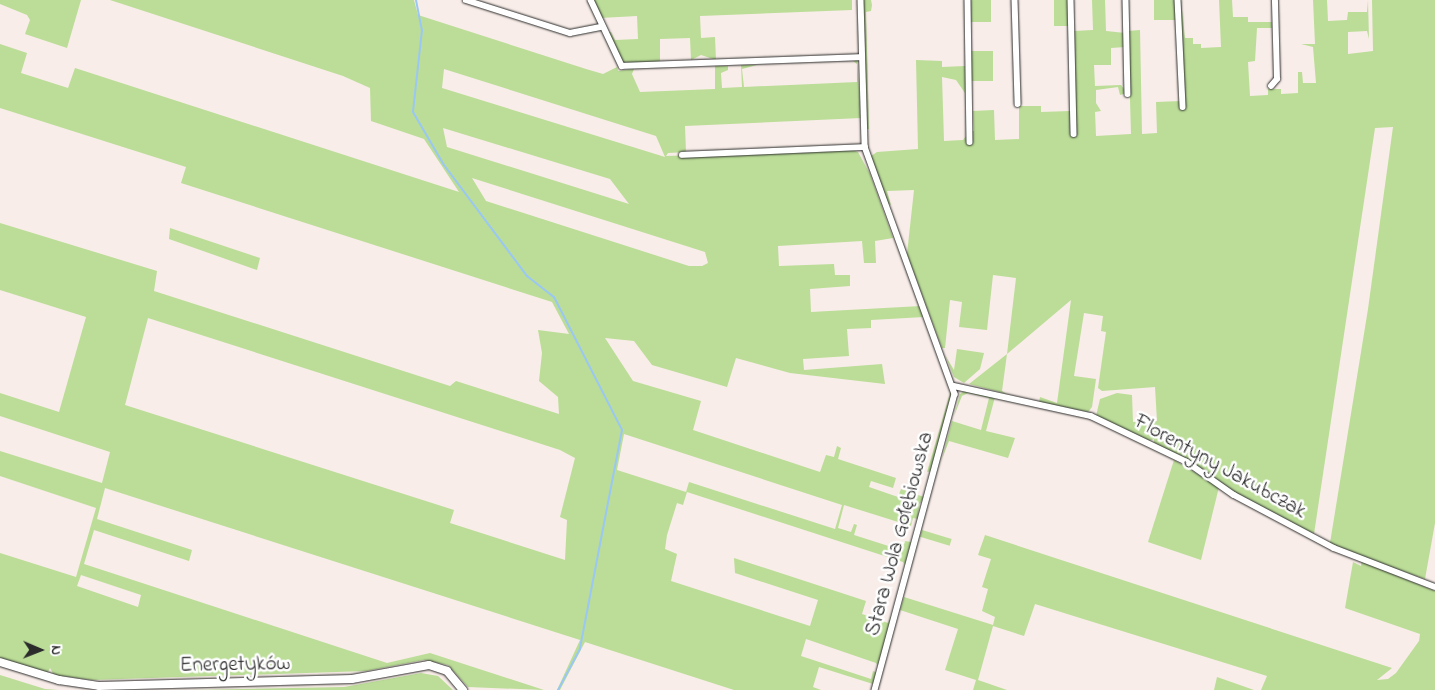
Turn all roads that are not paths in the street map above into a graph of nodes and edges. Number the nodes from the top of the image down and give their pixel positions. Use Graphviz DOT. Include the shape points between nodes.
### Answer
graph roads {
  1 [pos="466,0"];
  2 [pos="591,0"];
  3 [pos="861,0"];
  4 [pos="968,0"];
  5 [pos="1015,0"];
  6 [pos="1071,0"];
  7 [pos="1126,0"];
  8 [pos="1178,0"];
  9 [pos="1275,0"];
  10 [pos="601,27"];
  11 [pos="862,57"];
  12 [pos="1271,86"];
  13 [pos="1128,94"];
  14 [pos="1018,104"];
  15 [pos="1183,107"];
  16 [pos="1074,134"];
  17 [pos="970,142"];
  18 [pos="865,147"];
  19 [pos="682,155"];
  20 [pos="954,386"];
  21 [pos="1435,587"];
  22 [pos="0,662"];
  23 [pos="464,690"];
  24 [pos="875,690"];
  1 -- 10 [label="street" via="570,34"];
  2 -- 10 [label="street"];
  3 -- 11 [label="street"];
  4 -- 17 [label="street"];
  5 -- 14 [label="street"];
  6 -- 16 [label="street"];
  7 -- 13 [label="street"];
  8 -- 15 [label="street"];
  9 -- 12 [label="street" via="1277,79"];
  10 -- 11 [label="street" via="618,60 627,66"];
  11 -- 18 [label="street"];
  18 -- 19 [label="street"];
  18 -- 20 [label="street"];
  20 -- 21 [label="street, Florentyny Jakubczak" via="1096,418 1187,462 1234,494 1334,548"];
  20 -- 24 [label="street, Stara Wola Gołębiowska" via="954,401"];
  22 -- 23 [label="main road, Energetyków" via="59,680 99,686 342,679 429,665 447,671"];
}
